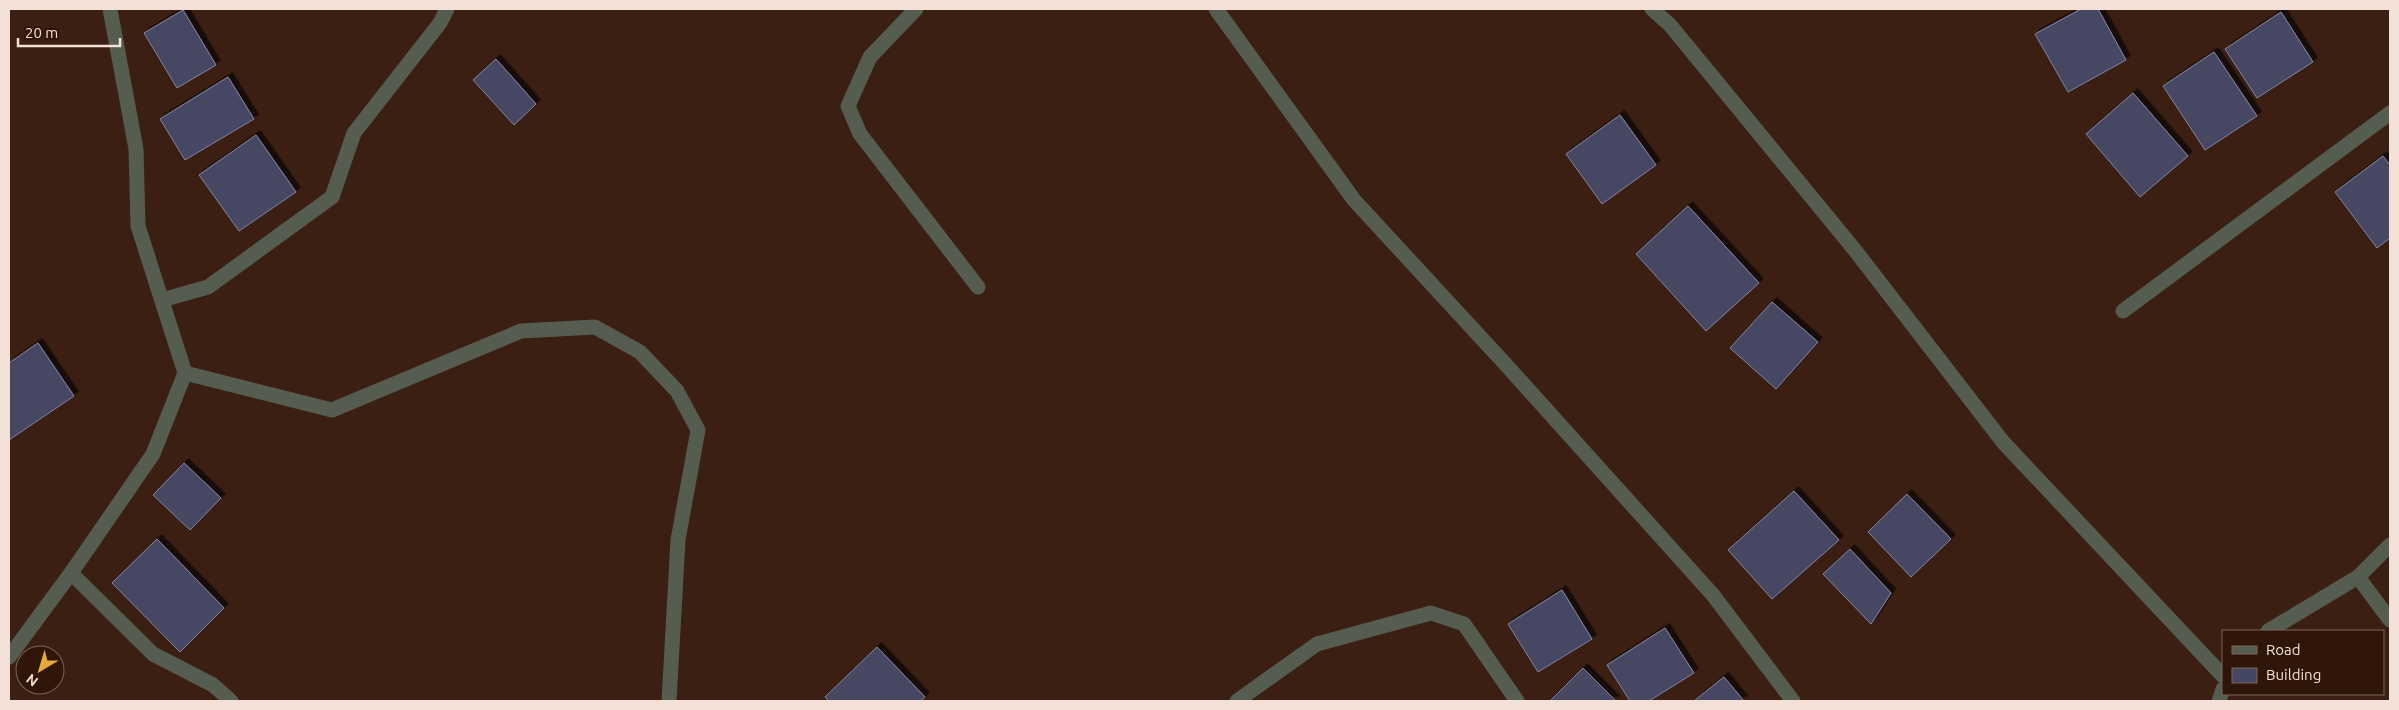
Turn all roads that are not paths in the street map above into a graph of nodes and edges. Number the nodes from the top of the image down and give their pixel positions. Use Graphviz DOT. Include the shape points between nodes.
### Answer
graph roads {
  1 [pos="110,9"];
  2 [pos="447,9"];
  3 [pos="916,9"];
  4 [pos="1216,9"];
  5 [pos="1652,9"];
  6 [pos="2390,113"];
  7 [pos="978,287"];
  8 [pos="162,300"];
  9 [pos="2122,312"];
  10 [pos="185,373"];
  11 [pos="2390,545"];
  12 [pos="72,573"];
  13 [pos="2358,577"];
  14 [pos="2390,620"];
  15 [pos="2270,630"];
  16 [pos="9,657"];
  17 [pos="2222,675"];
  18 [pos="231,701"];
  19 [pos="669,701"];
  20 [pos="1237,701"];
  21 [pos="1517,701"];
  22 [pos="1793,701"];
  1 -- 8 [label="street" via="136,149 138,226"];
  2 -- 8 [label="street" via="440,23 354,133 332,198 208,287"];
  3 -- 7 [label="street" via="870,57 848,106 860,134"];
  4 -- 22 [label="street" via="1354,200 1713,595"];
  5 -- 17 [label="street" via="1670,25 1854,250 2003,442"];
  6 -- 9 [label="street"];
  8 -- 10 [label="street"];
  10 -- 12 [label="street" via="153,454"];
  10 -- 19 [label="street" via="332,410 521,331 595,327 640,352 677,391 698,430 678,540"];
  11 -- 13 [label="street"];
  12 -- 16 [label="street"];
  12 -- 18 [label="street" via="153,654 213,685"];
  13 -- 14 [label="street"];
  13 -- 15 [label="street"];
  20 -- 21 [label="street" via="1317,644 1431,613 1464,624"];
}
